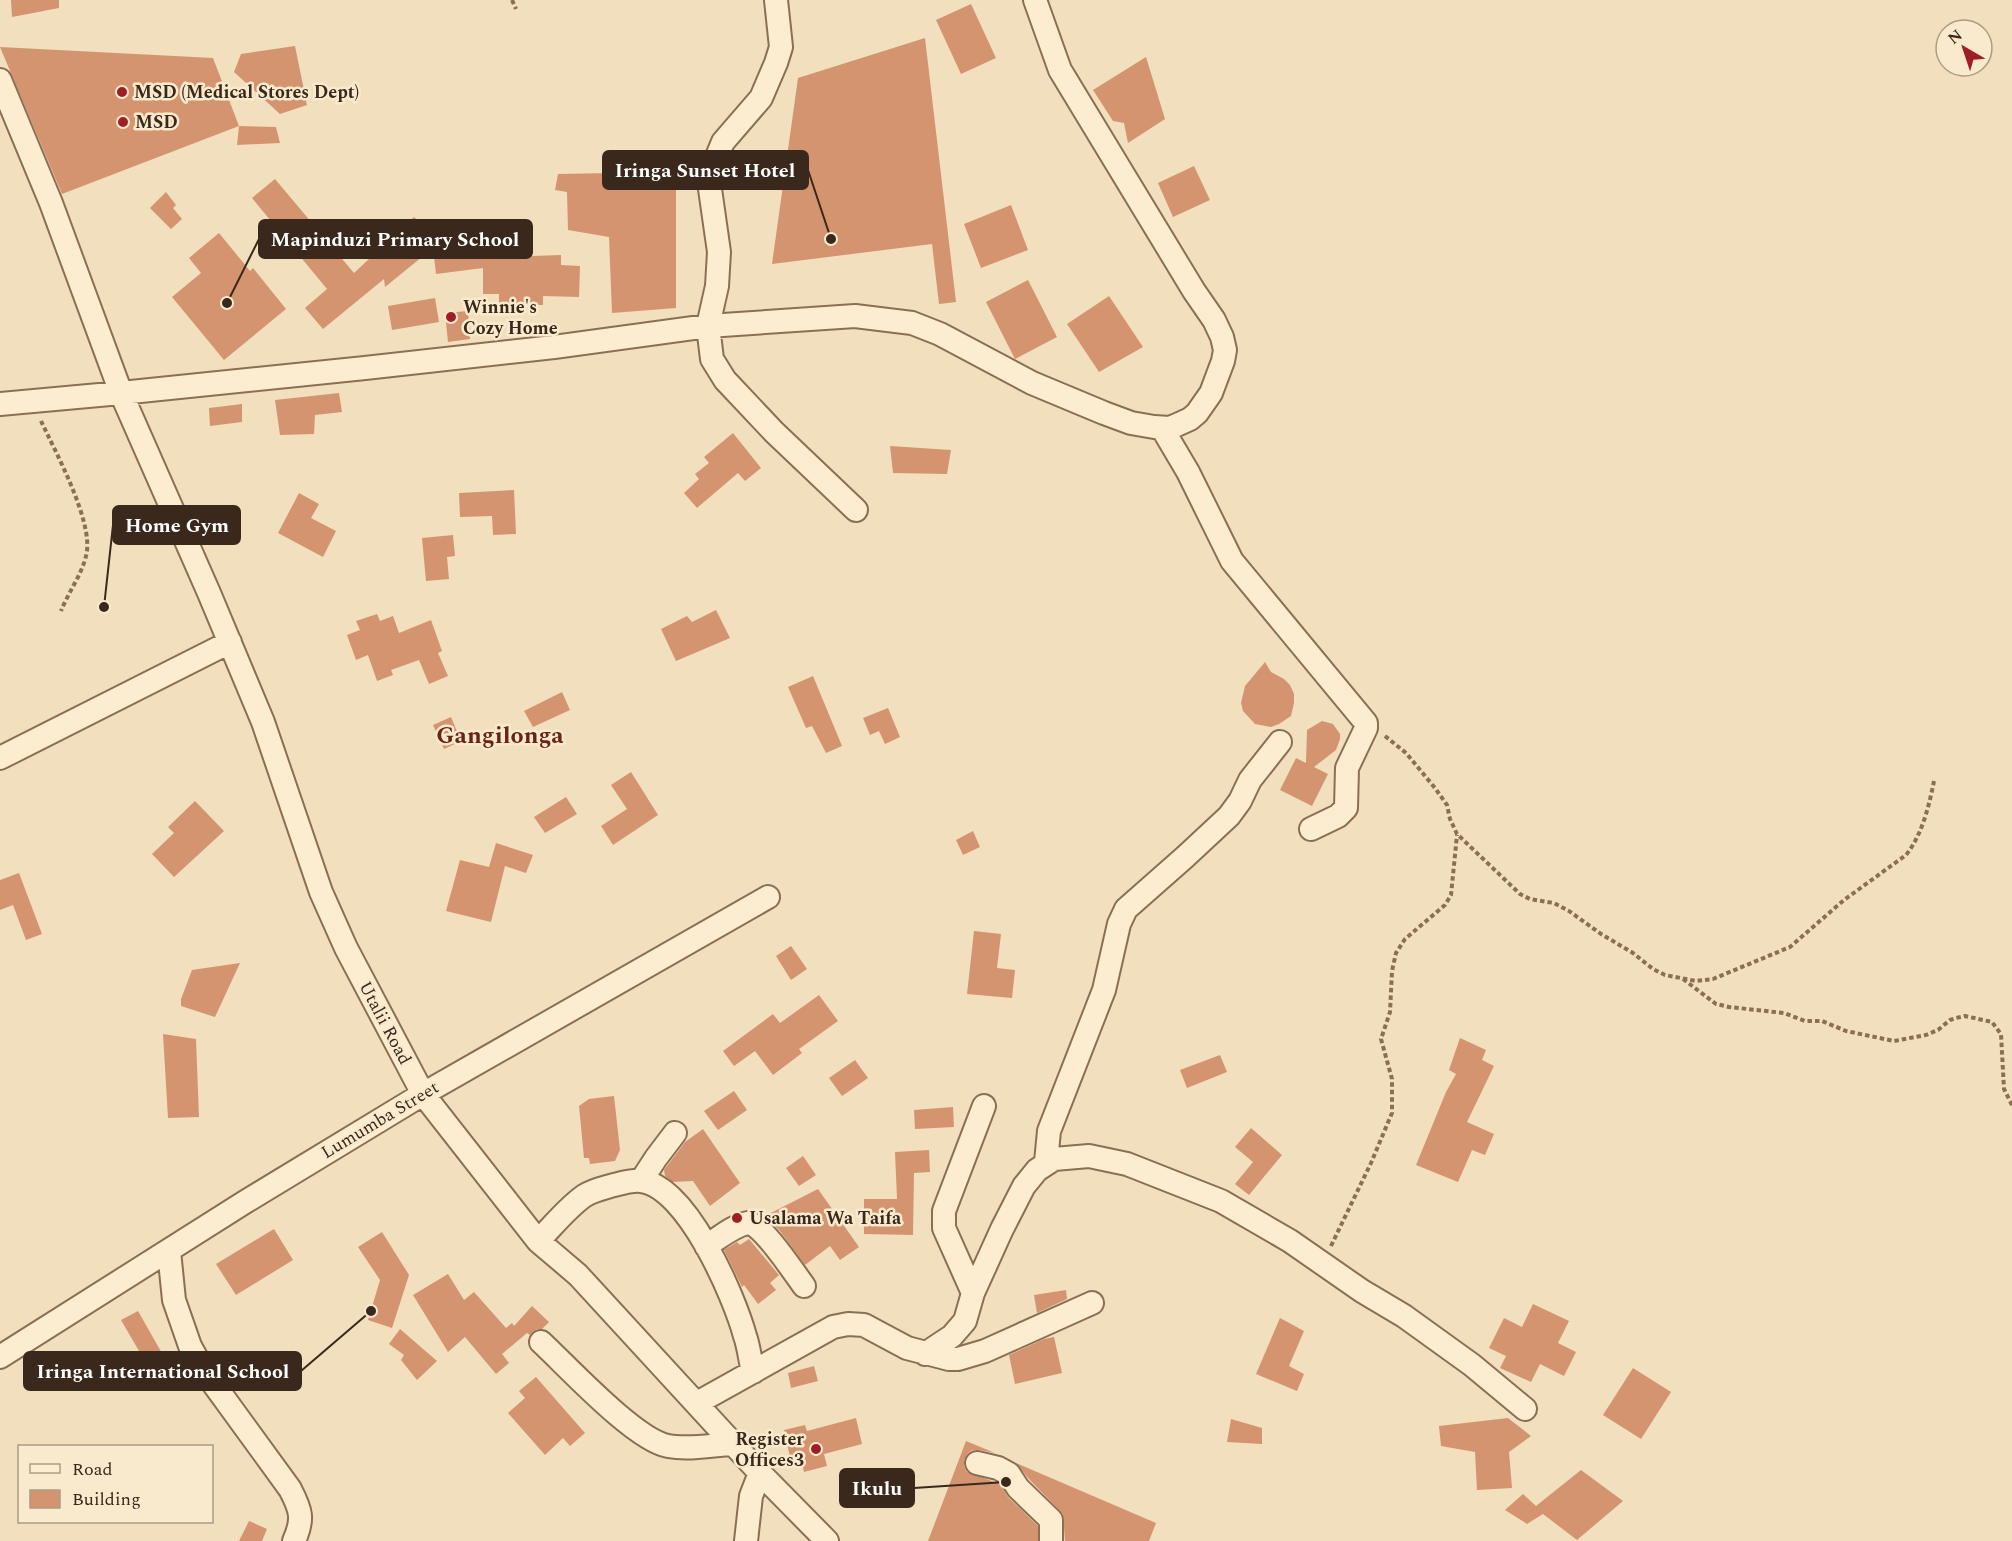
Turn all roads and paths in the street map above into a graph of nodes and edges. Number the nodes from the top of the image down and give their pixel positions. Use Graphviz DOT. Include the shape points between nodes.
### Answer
graph roads {
  1 [pos="512,0"];
  2 [pos="776,0"];
  3 [pos="1035,0"];
  4 [pos="516,9"];
  5 [pos="0,80"];
  6 [pos="708,326"];
  7 [pos="121,393"];
  8 [pos="32,401"];
  9 [pos="0,404"];
  10 [pos="1162,428"];
  11 [pos="856,510"];
  12 [pos="61,611"];
  13 [pos="230,642"];
  14 [pos="1363,718"];
  15 [pos="1280,742"];
  16 [pos="0,758"];
  17 [pos="1934,781"];
  18 [pos="1311,829"];
  19 [pos="1457,834"];
  20 [pos="768,897"];
  21 [pos="1683,979"];
  22 [pos="423,1094"];
  23 [pos="2012,1105"];
  24 [pos="984,1106"];
  25 [pos="675,1133"];
  26 [pos="1046,1162"];
  27 [pos="641,1181"];
  28 [pos="538,1241"];
  29 [pos="706,1246"];
  30 [pos="169,1251"];
  31 [pos="1323,1264"];
  32 [pos="804,1286"];
  33 [pos="973,1293"];
  34 [pos="1092,1303"];
  35 [pos="541,1342"];
  36 [pos="925,1354"];
  37 [pos="0,1357"];
  38 [pos="753,1371"];
  39 [pos="697,1403"];
  40 [pos="1525,1409"];
  41 [pos="732,1444"];
  42 [pos="977,1463"];
  43 [pos="760,1473"];
  44 [pos="294,1541"];
  45 [pos="746,1541"];
  46 [pos="826,1541"];
  47 [pos="1051,1541"];
  1 -- 4 [label="path"];
  2 -- 6 [label="street" via="781,47 776,63 761,98 723,142 711,171 719,252 717,286"];
  3 -- 10 [label="street" via="1060,70 1222,337 1223,361 1211,393 1190,419"];
  5 -- 7 [label="street, Utalii Road" via="51,203"];
  6 -- 7 [label="street" via="554,347"];
  6 -- 10 [label="street" via="855,316 912,323 1032,383 1131,423"];
  6 -- 11 [label="street" via="712,359 725,380"];
  7 -- 8 [label="street"];
  7 -- 13 [label="street, Utalii Road"];
  8 -- 9 [label="street"];
  8 -- 12 [label="path" via="75,494 87,542 84,563"];
  10 -- 14 [label="street" via="1232,561"];
  13 -- 16 [label="street"];
  13 -- 22 [label="street, Utalii Road" via="321,892"];
  14 -- 18 [label="street" via="1366,728 1347,768 1346,808"];
  14 -- 19 [label="path" via="1424,773 1447,805"];
  15 -- 26 [label="street" via="1250,780 1229,816 1126,909 1104,990 1049,1131"];
  17 -- 21 [label="path" via="1928,809 1906,855 1844,900 1797,941 1713,979"];
  19 -- 21 [label="path" via="1520,894 1554,903 1653,969"];
  19 -- 31 [label="path" via="1451,895 1445,905 1405,939 1396,953 1390,1012 1381,1038 1392,1079 1392,1113"];
  20 -- 22 [label="street, Lumumba Street"];
  21 -- 23 [label="path" via="1716,1004 1784,1013 1894,1041 1926,1035 1965,1016 1992,1022 2001,1034 2004,1089"];
  22 -- 28 [label="street, Utalii Road"];
  22 -- 30 [label="street, Lumumba Street"];
  24 -- 33 [label="street" via="943,1220"];
  25 -- 27 [label="street"];
  26 -- 31 [label="street" via="1089,1156 1169,1179 1221,1201 1290,1240"];
  26 -- 33 [label="street" via="1024,1186"];
  27 -- 28 [label="street" via="621,1183 584,1196"];
  27 -- 29 [label="street" via="678,1203"];
  28 -- 39 [label="street, Utalii Road" via="578,1275"];
  29 -- 32 [label="street" via="752,1223"];
  29 -- 38 [label="street" via="742,1326"];
  30 -- 37 [label="street, Lumumba Street"];
  30 -- 44 [label="street" via="174,1299 190,1346 291,1489 302,1522"];
  31 -- 40 [label="street" via="1411,1321"];
  33 -- 36 [label="street" via="965,1322"];
  34 -- 36 [label="street" via="985,1351 958,1359"];
  35 -- 41 [label="street" via="628,1424 653,1441 668,1446"];
  36 -- 38 [label="street" via="864,1325 848,1324 833,1328"];
  38 -- 39 [label="street"];
  39 -- 41 [label="street, Utalii Road"];
  41 -- 43 [label="street, Utalii Road"];
  42 -- 47 [label="street" via="1009,1474 1051,1520"];
  43 -- 45 [label="street" via="751,1496"];
  43 -- 46 [label="street, Utalii Road"];
}
